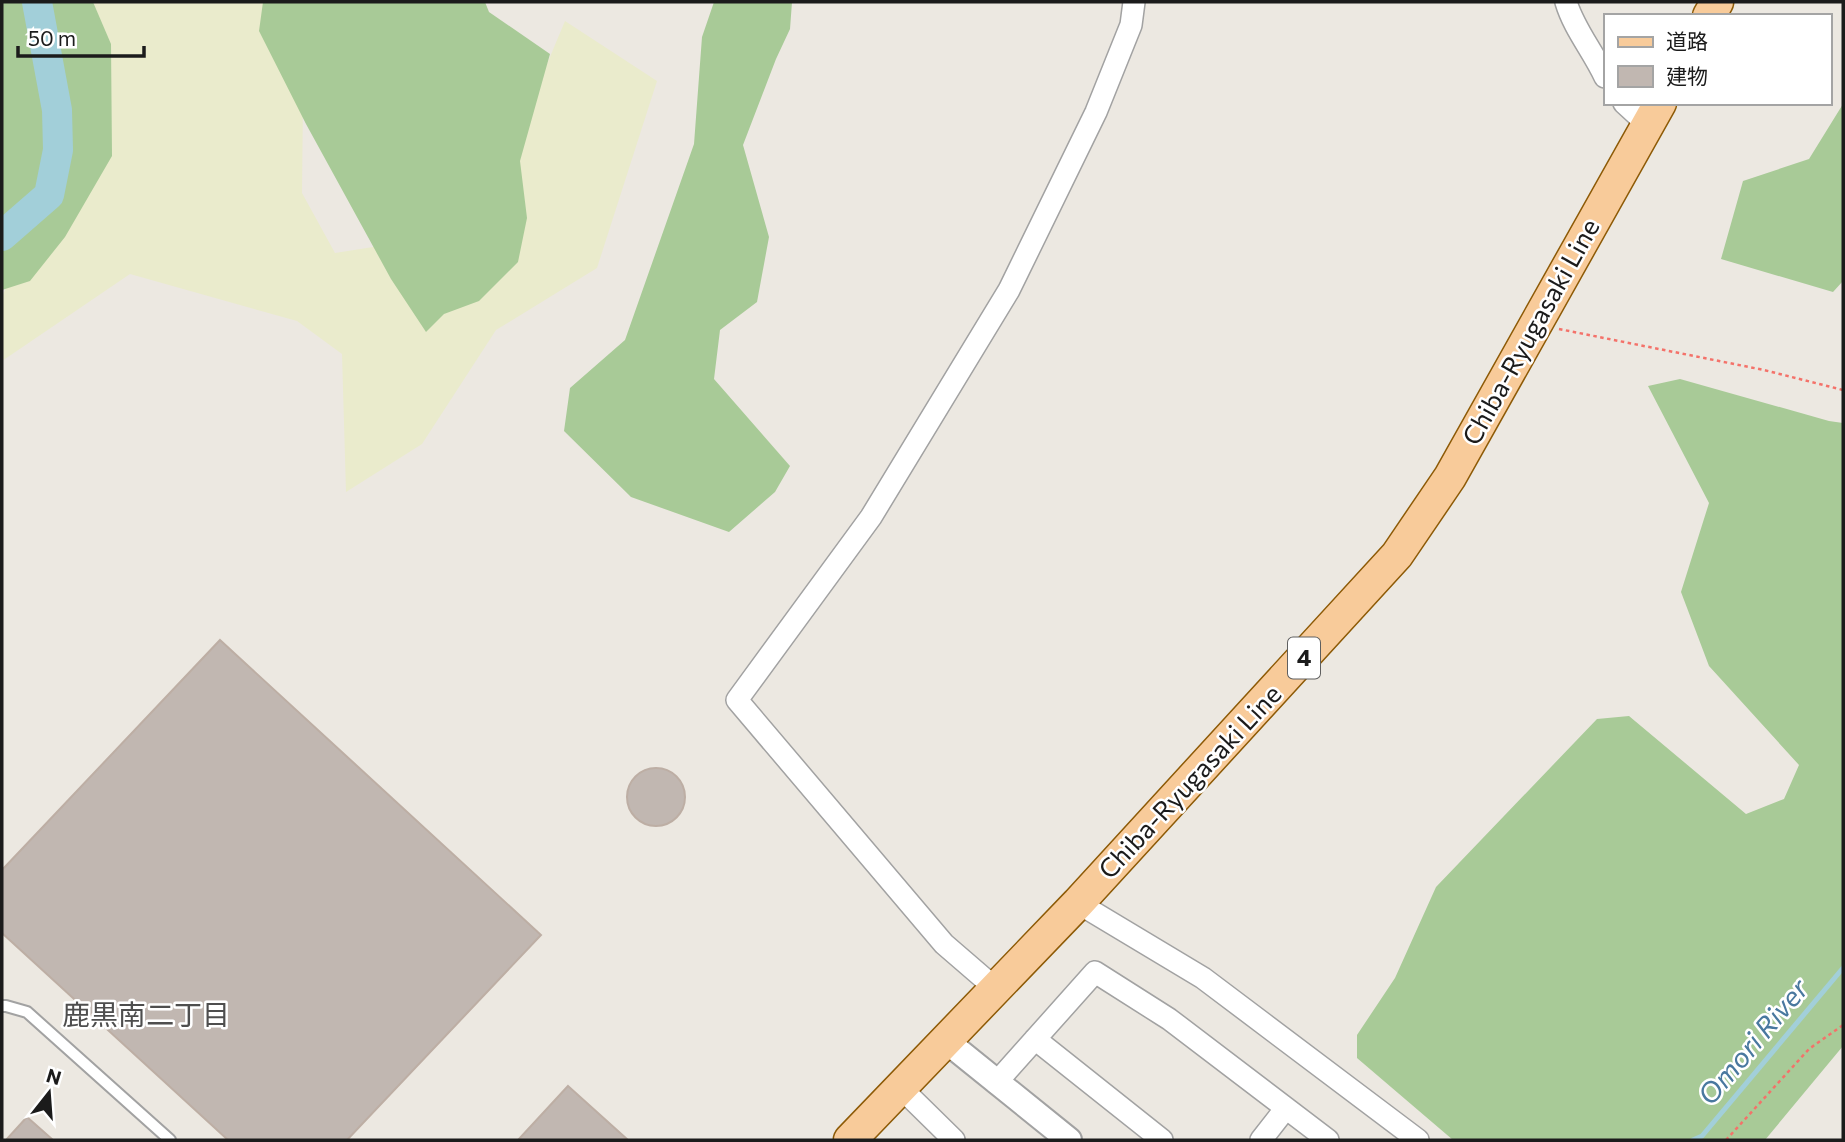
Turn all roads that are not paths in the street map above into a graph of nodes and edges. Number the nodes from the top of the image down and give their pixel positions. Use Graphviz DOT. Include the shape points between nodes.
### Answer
graph roads {
  1 [pos="1134,2"];
  2 [pos="1566,2"];
  3 [pos="1604,75"];
  4 [pos="1629,105"];
  5 [pos="1654,114"];
  6 [pos="1078,903"];
  7 [pos="995,989"];
  8 [pos="2,1006"];
  9 [pos="1035,1039"];
  10 [pos="945,1040"];
  11 [pos="996,1083"];
  12 [pos="900,1087"];
  13 [pos="1286,1108"];
  14 [pos="170,1140"];
  15 [pos="850,1140"];
  16 [pos="954,1140"];
  17 [pos="1069,1140"];
  18 [pos="1162,1140"];
  19 [pos="1261,1140"];
  20 [pos="1328,1140"];
  21 [pos="1418,1140"];
  1 -- 7 [label="street" via="1131,24 1096,112 1009,290 871,517 737,700 944,944"];
  2 -- 3 [label="street" via="1571,20"];
  4 -- 5 [label="street"];
  5 -- 6 [label="main road, Chiba-Ryugasaki Line / 4" via="1450,477 1397,555"];
  6 -- 7 [label="main road, Chiba-Ryugasaki Line / 4"];
  6 -- 21 [label="street" via="1203,978"];
  7 -- 10 [label="main road, Chiba-Ryugasaki Line / 4"];
  8 -- 14 [label="lane" via="27,1012"];
  9 -- 11 [label="street"];
  9 -- 13 [label="street" via="1095,972 1169,1019"];
  9 -- 18 [label="street"];
  10 -- 11 [label="street"];
  10 -- 12 [label="main road, Chiba-Ryugasaki Line / 4"];
  11 -- 17 [label="street"];
  12 -- 15 [label="main road, Chiba-Ryugasaki Line / 4"];
  12 -- 16 [label="street"];
  13 -- 19 [label="street"];
  13 -- 20 [label="street"];
}
